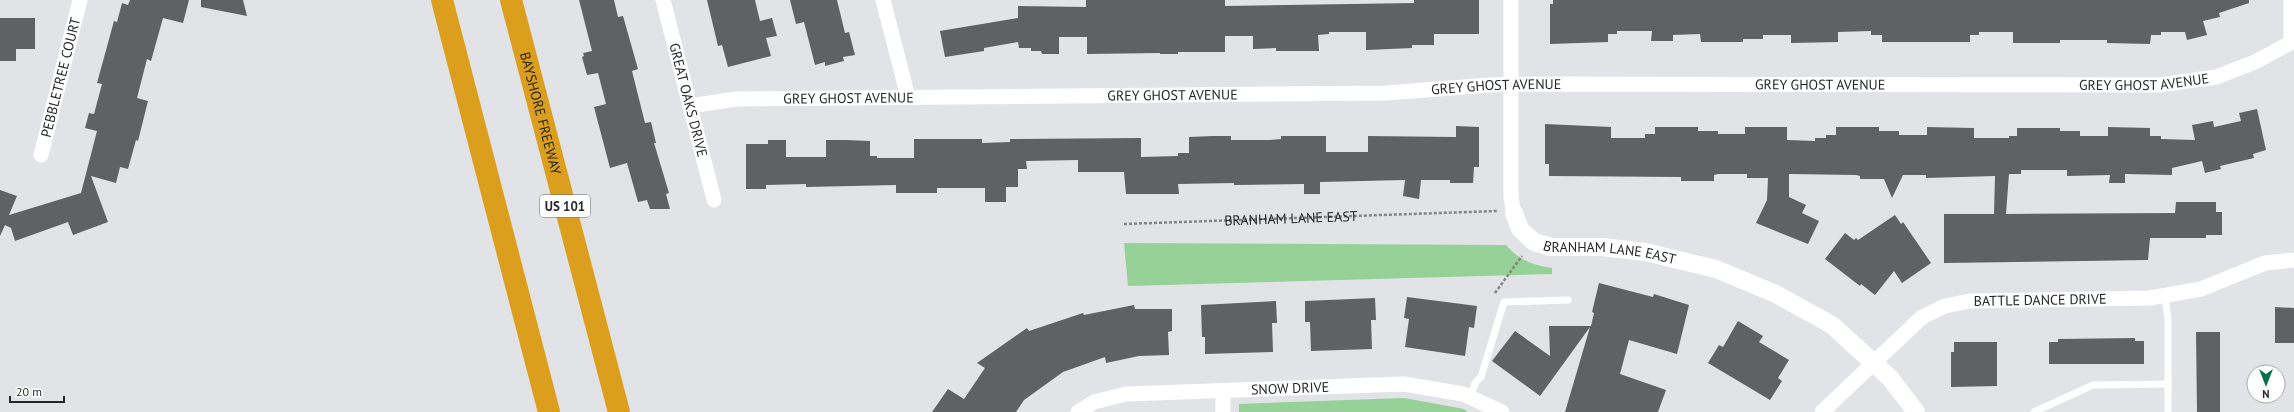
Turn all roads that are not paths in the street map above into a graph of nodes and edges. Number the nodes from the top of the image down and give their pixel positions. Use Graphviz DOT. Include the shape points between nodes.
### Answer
graph roads {
  1 [pos="80,0"];
  2 [pos="442,0"];
  3 [pos="511,0"];
  4 [pos="663,0"];
  5 [pos="883,0"];
  6 [pos="1511,0"];
  7 [pos="2291,0"];
  8 [pos="2292,41"];
  9 [pos="1512,84"];
  10 [pos="908,97"];
  11 [pos="690,106"];
  12 [pos="41,154"];
  13 [pos="714,200"];
  14 [pos="1514,213"];
  15 [pos="2294,260"];
  16 [pos="2165,296"];
  17 [pos="1568,300"];
  18 [pos="1873,362"];
  19 [pos="2168,384"];
  20 [pos="1223,391"];
  21 [pos="1470,396"];
  22 [pos="549,412"];
  23 [pos="619,412"];
  24 [pos="1078,412"];
  25 [pos="1223,412"];
  26 [pos="1502,412"];
  27 [pos="1822,412"];
  28 [pos="1916,412"];
  29 [pos="2034,412"];
  30 [pos="2168,412"];
  1 -- 12 [label="street, PEBBLETREE COURT"];
  2 -- 22 [label="highway"];
  3 -- 23 [label="highway, BAYSHORE FREEWAY / US 101"];
  4 -- 11 [label="street, GREAT OAKS DRIVE"];
  5 -- 10 [label="street"];
  6 -- 9 [label="street"];
  7 -- 8 [label="street"];
  8 -- 9 [label="street, GREY GHOST AVENUE" via="2255,62 2216,77 2159,85"];
  9 -- 10 [label="street, GREY GHOST AVENUE" via="1386,93"];
  9 -- 14 [label="street" via="1511,198"];
  10 -- 11 [label="street, GREY GHOST AVENUE" via="736,99"];
  11 -- 13 [label="street, GREAT OAKS DRIVE"];
  14 -- 18 [label="street, BRANHAM LANE EAST" via="1520,229 1534,242 1552,247 1602,247 1645,252 1716,269 1776,294 1832,325"];
  15 -- 16 [label="street, BATTLE DANCE DRIVE" via="2265,263 2201,288"];
  16 -- 18 [label="street, BATTLE DANCE DRIVE" via="2142,299 1970,301 1945,306 1922,317"];
  16 -- 19 [label="lane" via="2168,320"];
  17 -- 21 [label="lane" via="1504,302 1481,377"];
  18 -- 27 [label="street, BATTLE DANCE DRIVE"];
  18 -- 28 [label="street, BRANHAM LANE EAST" via="1890,378"];
  19 -- 29 [label="lane" via="2093,385"];
  19 -- 30 [label="lane"];
  20 -- 21 [label="street, SNOW DRIVE" via="1404,384"];
  20 -- 24 [label="street, SNOW DRIVE" via="1126,394 1094,402"];
  20 -- 25 [label="street"];
  21 -- 26 [label="street, SNOW DRIVE"];
}
